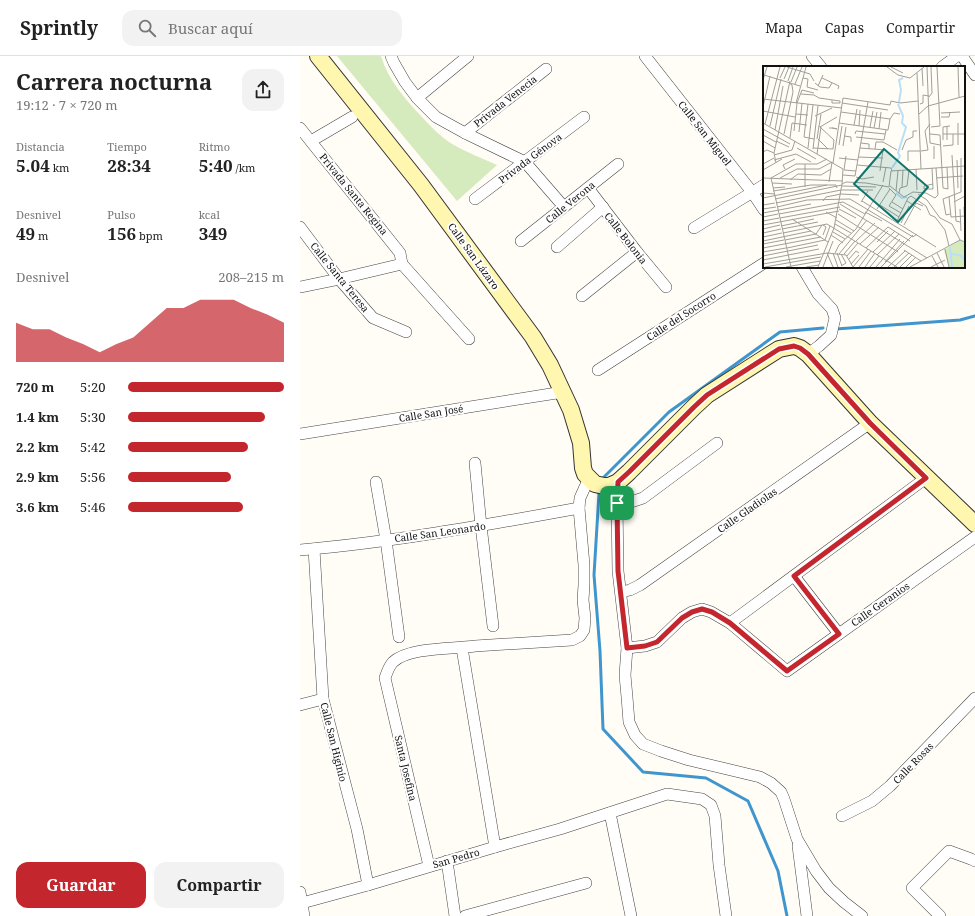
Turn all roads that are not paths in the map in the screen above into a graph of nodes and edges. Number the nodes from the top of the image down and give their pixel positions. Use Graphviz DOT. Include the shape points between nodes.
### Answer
graph roads {
  1 [pos="318,56"];
  2 [pos="391,56"];
  3 [pos="468,56"];
  4 [pos="645,56"];
  5 [pos="812,56"];
  6 [pos="957,56"];
  7 [pos="962,56"];
  8 [pos="820,66"];
  9 [pos="943,66"];
  10 [pos="546,69"];
  11 [pos="975,75"];
  12 [pos="417,98"];
  13 [pos="584,117"];
  14 [pos="352,118"];
  15 [pos="300,128"];
  16 [pos="465,133"];
  17 [pos="311,141"];
  18 [pos="525,162"];
  19 [pos="618,164"];
  20 [pos="763,186"];
  21 [pos="588,188"];
  22 [pos="752,192"];
  23 [pos="475,199"];
  24 [pos="564,207"];
  25 [pos="603,207"];
  26 [pos="763,208"];
  27 [pos="300,227"];
  28 [pos="694,228"];
  29 [pos="522,241"];
  30 [pos="557,247"];
  31 [pos="637,252"];
  32 [pos="402,264"];
  33 [pos="763,264"];
  34 [pos="803,268"];
  35 [pos="339,279"];
  36 [pos="300,287"];
  37 [pos="666,287"];
  38 [pos="582,296"];
  39 [pos="406,332"];
  40 [pos="469,339"];
  41 [pos="808,354"];
  42 [pos="598,370"];
  43 [pos="563,392"];
  44 [pos="870,423"];
  45 [pos="300,434"];
  46 [pos="717,443"];
  47 [pos="475,463"];
  48 [pos="926,478"];
  49 [pos="376,482"];
  50 [pos="602,482"];
  51 [pos="617,503"];
  52 [pos="579,508"];
  53 [pos="975,524"];
  54 [pos="481,526"];
  55 [pos="975,537"];
  56 [pos="386,540"];
  57 [pos="314,549"];
  58 [pos="300,550"];
  59 [pos="794,576"];
  60 [pos="621,592"];
  61 [pos="730,623"];
  62 [pos="493,626"];
  63 [pos="839,634"];
  64 [pos="399,637"];
  65 [pos="462,648"];
  66 [pos="627,648"];
  67 [pos="975,698"];
  68 [pos="323,699"];
  69 [pos="300,705"];
  70 [pos="610,813"];
  71 [pos="842,816"];
  72 [pos="797,839"];
  73 [pos="495,847"];
  74 [pos="447,861"];
  75 [pos="975,861"];
  76 [pos="429,866"];
  77 [pos="586,883"];
  78 [pos="368,885"];
  79 [pos="301,897"];
  80 [pos="304,916"];
  81 [pos="455,916"];
  82 [pos="465,916"];
  83 [pos="631,916"];
  84 [pos="726,916"];
  85 [pos="807,916"];
  86 [pos="862,916"];
  87 [pos="940,916"];
  1 -- 43 [label="main road, Calle San Lázaro" via="421,185 533,337"];
  2 -- 12 [label="street"];
  3 -- 12 [label="street"];
  4 -- 22 [label="street, Calle San Miguel"];
  5 -- 8 [label="street"];
  6 -- 9 [label="street"];
  7 -- 11 [label="street"];
  10 -- 16 [label="street, Privada Venecia"];
  12 -- 16 [label="street" via="436,117"];
  13 -- 18 [label="street, Privada Génova"];
  14 -- 17 [label="street"];
  15 -- 17 [label="street, Privada Santa Regina"];
  16 -- 18 [label="street"];
  17 -- 32 [label="street, Privada Santa Regina" via="400,253"];
  18 -- 23 [label="street, Privada Génova"];
  18 -- 24 [label="street"];
  19 -- 21 [label="street, Calle Verona"];
  20 -- 22 [label="street"];
  21 -- 24 [label="street, Calle Verona"];
  21 -- 25 [label="street, Calle Bolonia"];
  22 -- 26 [label="street, Calle San Miguel"];
  22 -- 28 [label="street"];
  24 -- 29 [label="street, Calle Verona"];
  25 -- 30 [label="street"];
  25 -- 31 [label="street, Calle Bolonia"];
  27 -- 35 [label="street, Calle Santa Teresa"];
  31 -- 37 [label="street, Calle Bolonia"];
  31 -- 38 [label="street"];
  32 -- 35 [label="street"];
  32 -- 40 [label="street, Privada Santa Regina"];
  33 -- 42 [label="street, Calle del Socorro"];
  34 -- 41 [label="street" via="835,318 831,335"];
  35 -- 36 [label="street"];
  35 -- 39 [label="street, Calle Santa Teresa" via="373,318"];
  41 -- 44 [label="main road"];
  41 -- 50 [label="main road" via="794,346 779,349 707,395 629,472"];
  43 -- 45 [label="street, Calle San José"];
  43 -- 50 [label="main road, Calle San Lázaro" via="581,443 585,474"];
  44 -- 48 [label="main road"];
  44 -- 60 [label="street, Calle Gladiolas" via="640,585"];
  46 -- 51 [label="street" via="643,498"];
  47 -- 54 [label="street"];
  48 -- 53 [label="main road"];
  48 -- 59 [label="street"];
  49 -- 56 [label="street"];
  50 -- 51 [label="street"];
  50 -- 52 [label="street" via="580,498"];
  51 -- 60 [label="street" via="618,571"];
  52 -- 54 [label="street, Calle San Leonardo"];
  52 -- 65 [label="street" via="585,618 584,630 580,636 572,640"];
  54 -- 56 [label="street, Calle San Leonardo"];
  54 -- 62 [label="street"];
  55 -- 63 [label="street, Calle Geranios"];
  56 -- 57 [label="street, Calle San Leonardo"];
  56 -- 64 [label="street"];
  57 -- 58 [label="street, Calle San Leonardo"];
  57 -- 68 [label="street, Calle San Higinio"];
  59 -- 61 [label="street"];
  59 -- 63 [label="street"];
  60 -- 66 [label="street"];
  61 -- 63 [label="street, Calle Geranios" via="787,671"];
  61 -- 66 [label="street, Calle Geranios" via="702,609 682,618 657,642"];
  65 -- 73 [label="street"];
  65 -- 76 [label="street, Santa Josefina" via="422,651 398,658 387,670 385,678"];
  66 -- 72 [label="street" via="629,722 643,744 689,760 760,777 771,783 781,792"];
  67 -- 71 [label="street, Calle Rosas" via="890,786 872,801"];
  68 -- 69 [label="street"];
  68 -- 78 [label="street, Calle San Higinio" via="357,829"];
  70 -- 73 [label="street, San Pedro"];
  70 -- 83 [label="street"];
  70 -- 84 [label="street, San Pedro" via="667,794 702,799 711,805 715,816"];
  72 -- 85 [label="street"];
  72 -- 86 [label="street" via="829,888"];
  73 -- 74 [label="street, San Pedro"];
  74 -- 76 [label="street, San Pedro"];
  74 -- 81 [label="street"];
  75 -- 87 [label="street" via="949,851 912,888"];
  76 -- 78 [label="street, San Pedro"];
  77 -- 82 [label="street"];
  78 -- 79 [label="street, San Pedro"];
  79 -- 80 [label="street"];
}
